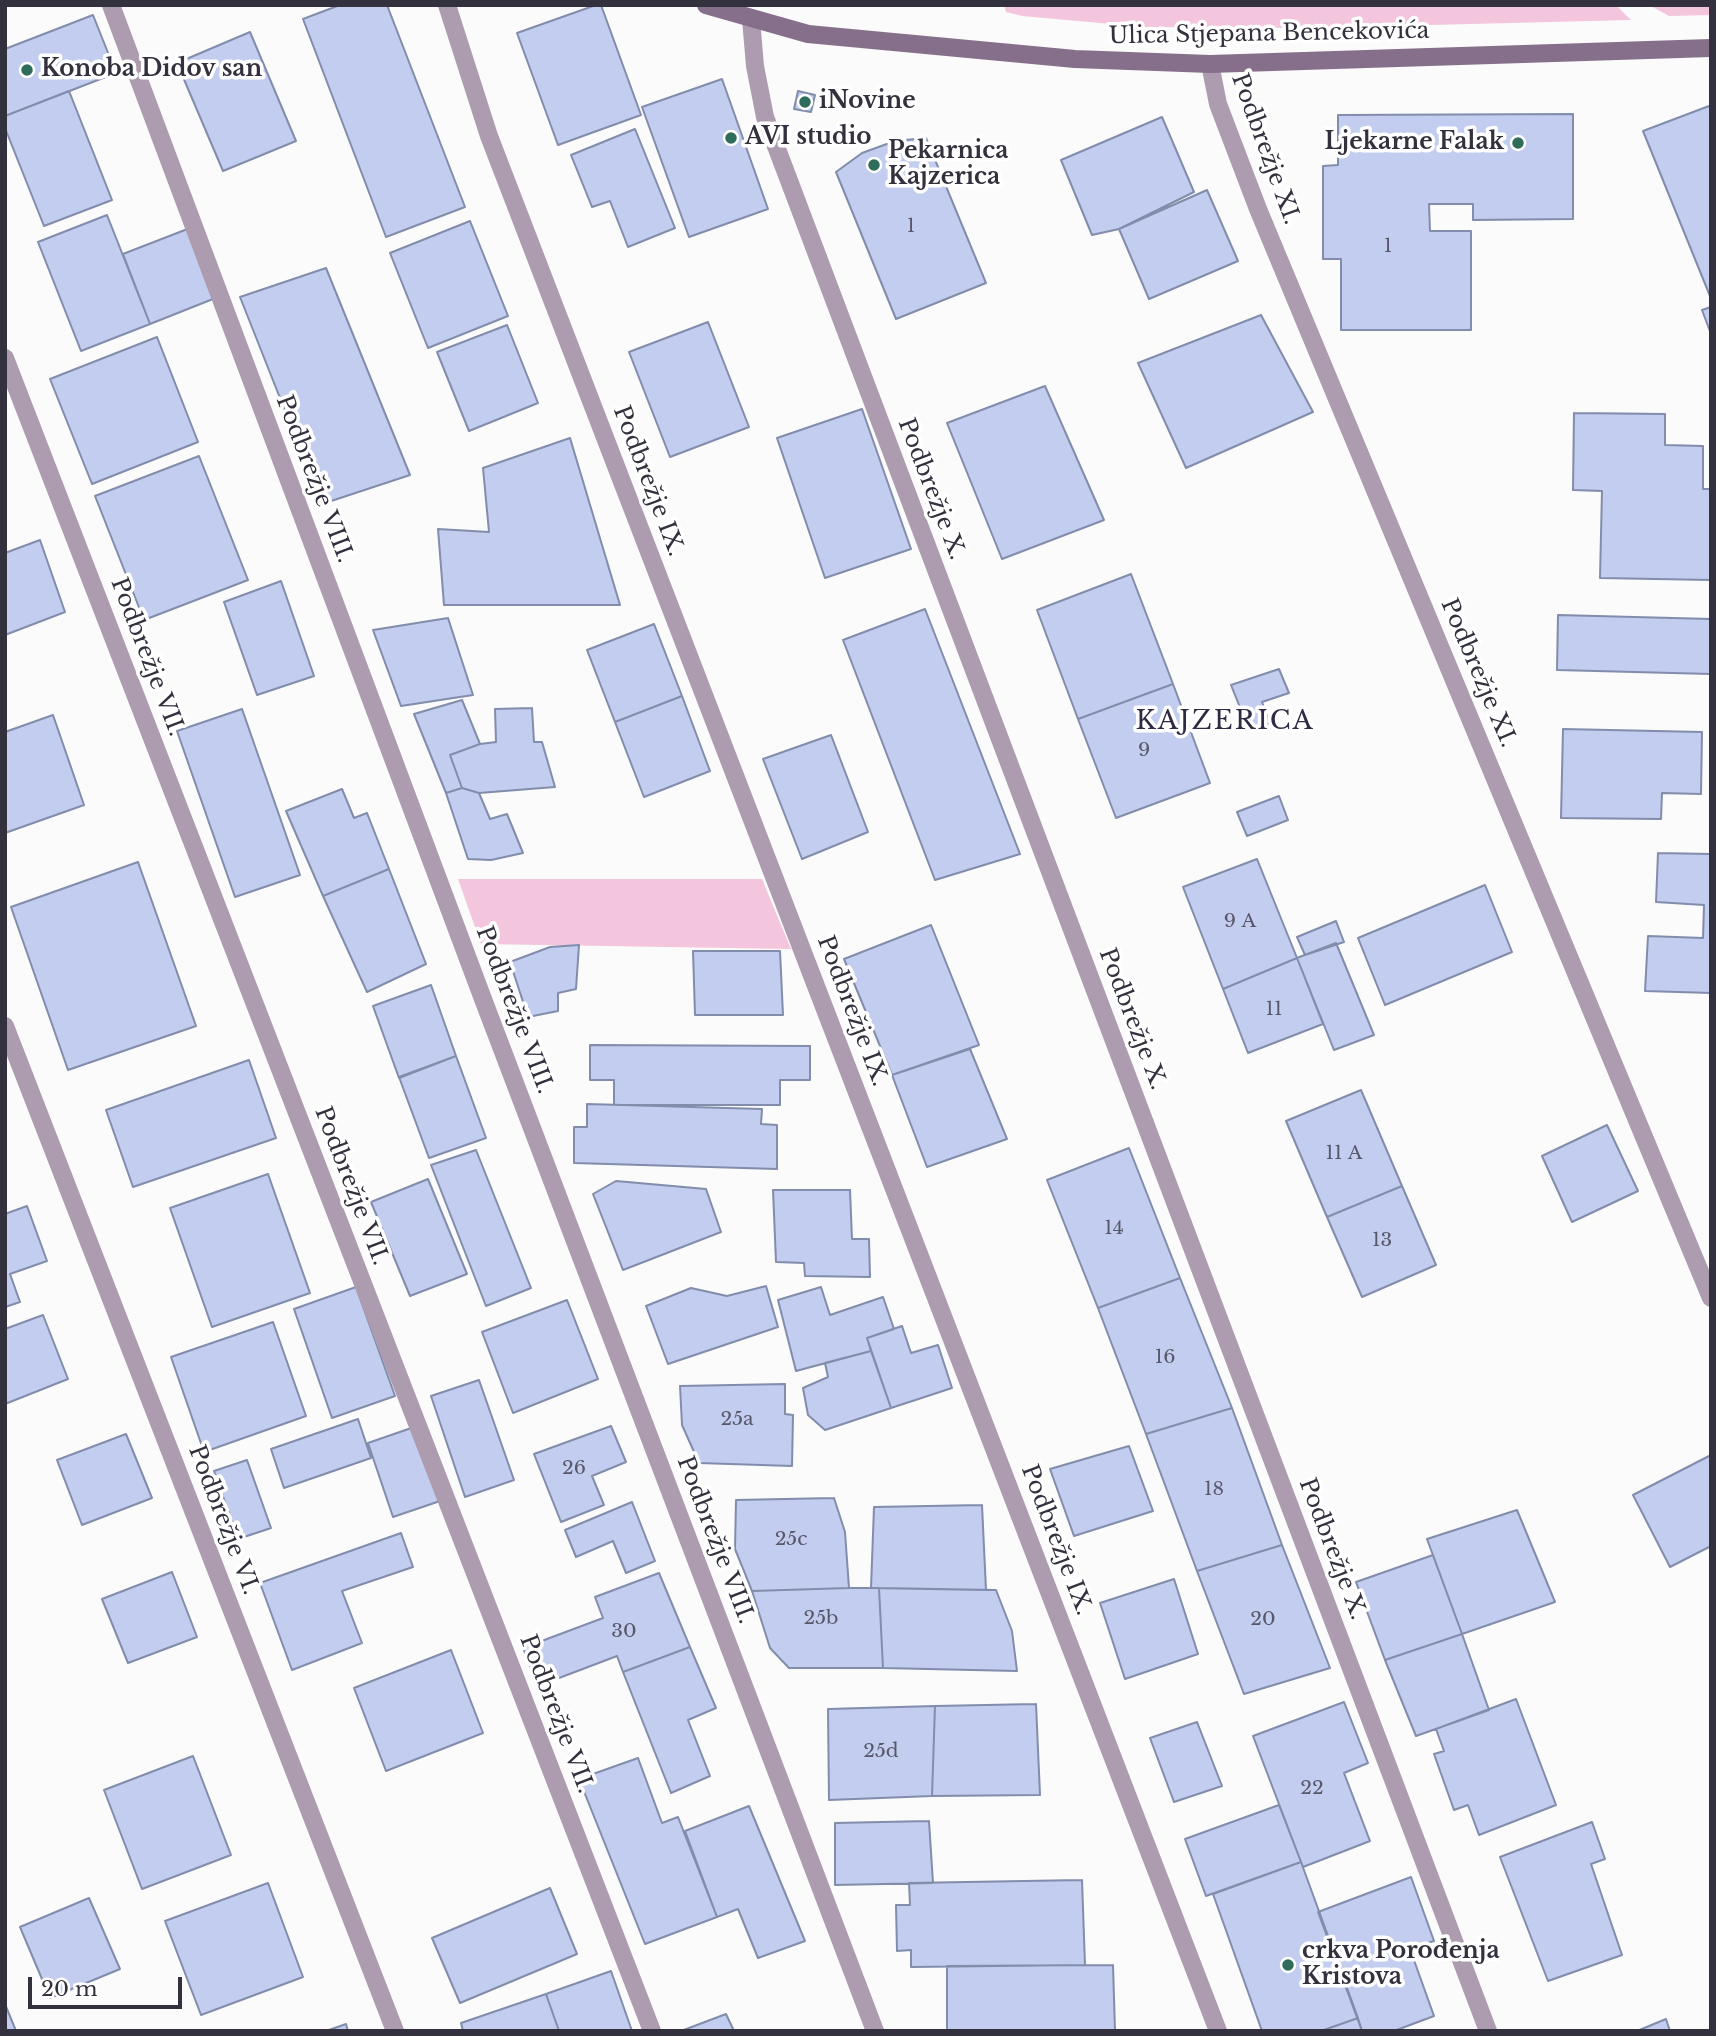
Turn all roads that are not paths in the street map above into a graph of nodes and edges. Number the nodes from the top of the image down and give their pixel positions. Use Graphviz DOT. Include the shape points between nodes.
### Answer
graph roads {
  1 [pos="111,5"];
  2 [pos="447,5"];
  3 [pos="706,5"];
  4 [pos="751,19"];
  5 [pos="1711,47"];
  6 [pos="1210,64"];
  7 [pos="5,358"];
  8 [pos="5,1026"];
  9 [pos="1711,1298"];
  10 [pos="395,2031"];
  11 [pos="652,2031"];
  12 [pos="875,2031"];
  13 [pos="1218,2031"];
  14 [pos="1488,2031"];
  1 -- 12 [label="street, Podbrežje VIII."];
  2 -- 13 [label="street, Podbrežje IX." via="489,136"];
  3 -- 4 [label="street, Ulica Stjepana Bencekovića"];
  4 -- 6 [label="street, Ulica Stjepana Bencekovića" via="808,34 1075,59"];
  4 -- 14 [label="street, Podbrežje X." via="765,117"];
  5 -- 6 [label="street, Ulica Stjepana Bencekovića"];
  6 -- 9 [label="street, Podbrežje XI." via="1218,104 1258,209"];
  7 -- 11 [label="street, Podbrežje VII."];
  8 -- 10 [label="street, Podbrežje VI."];
}
